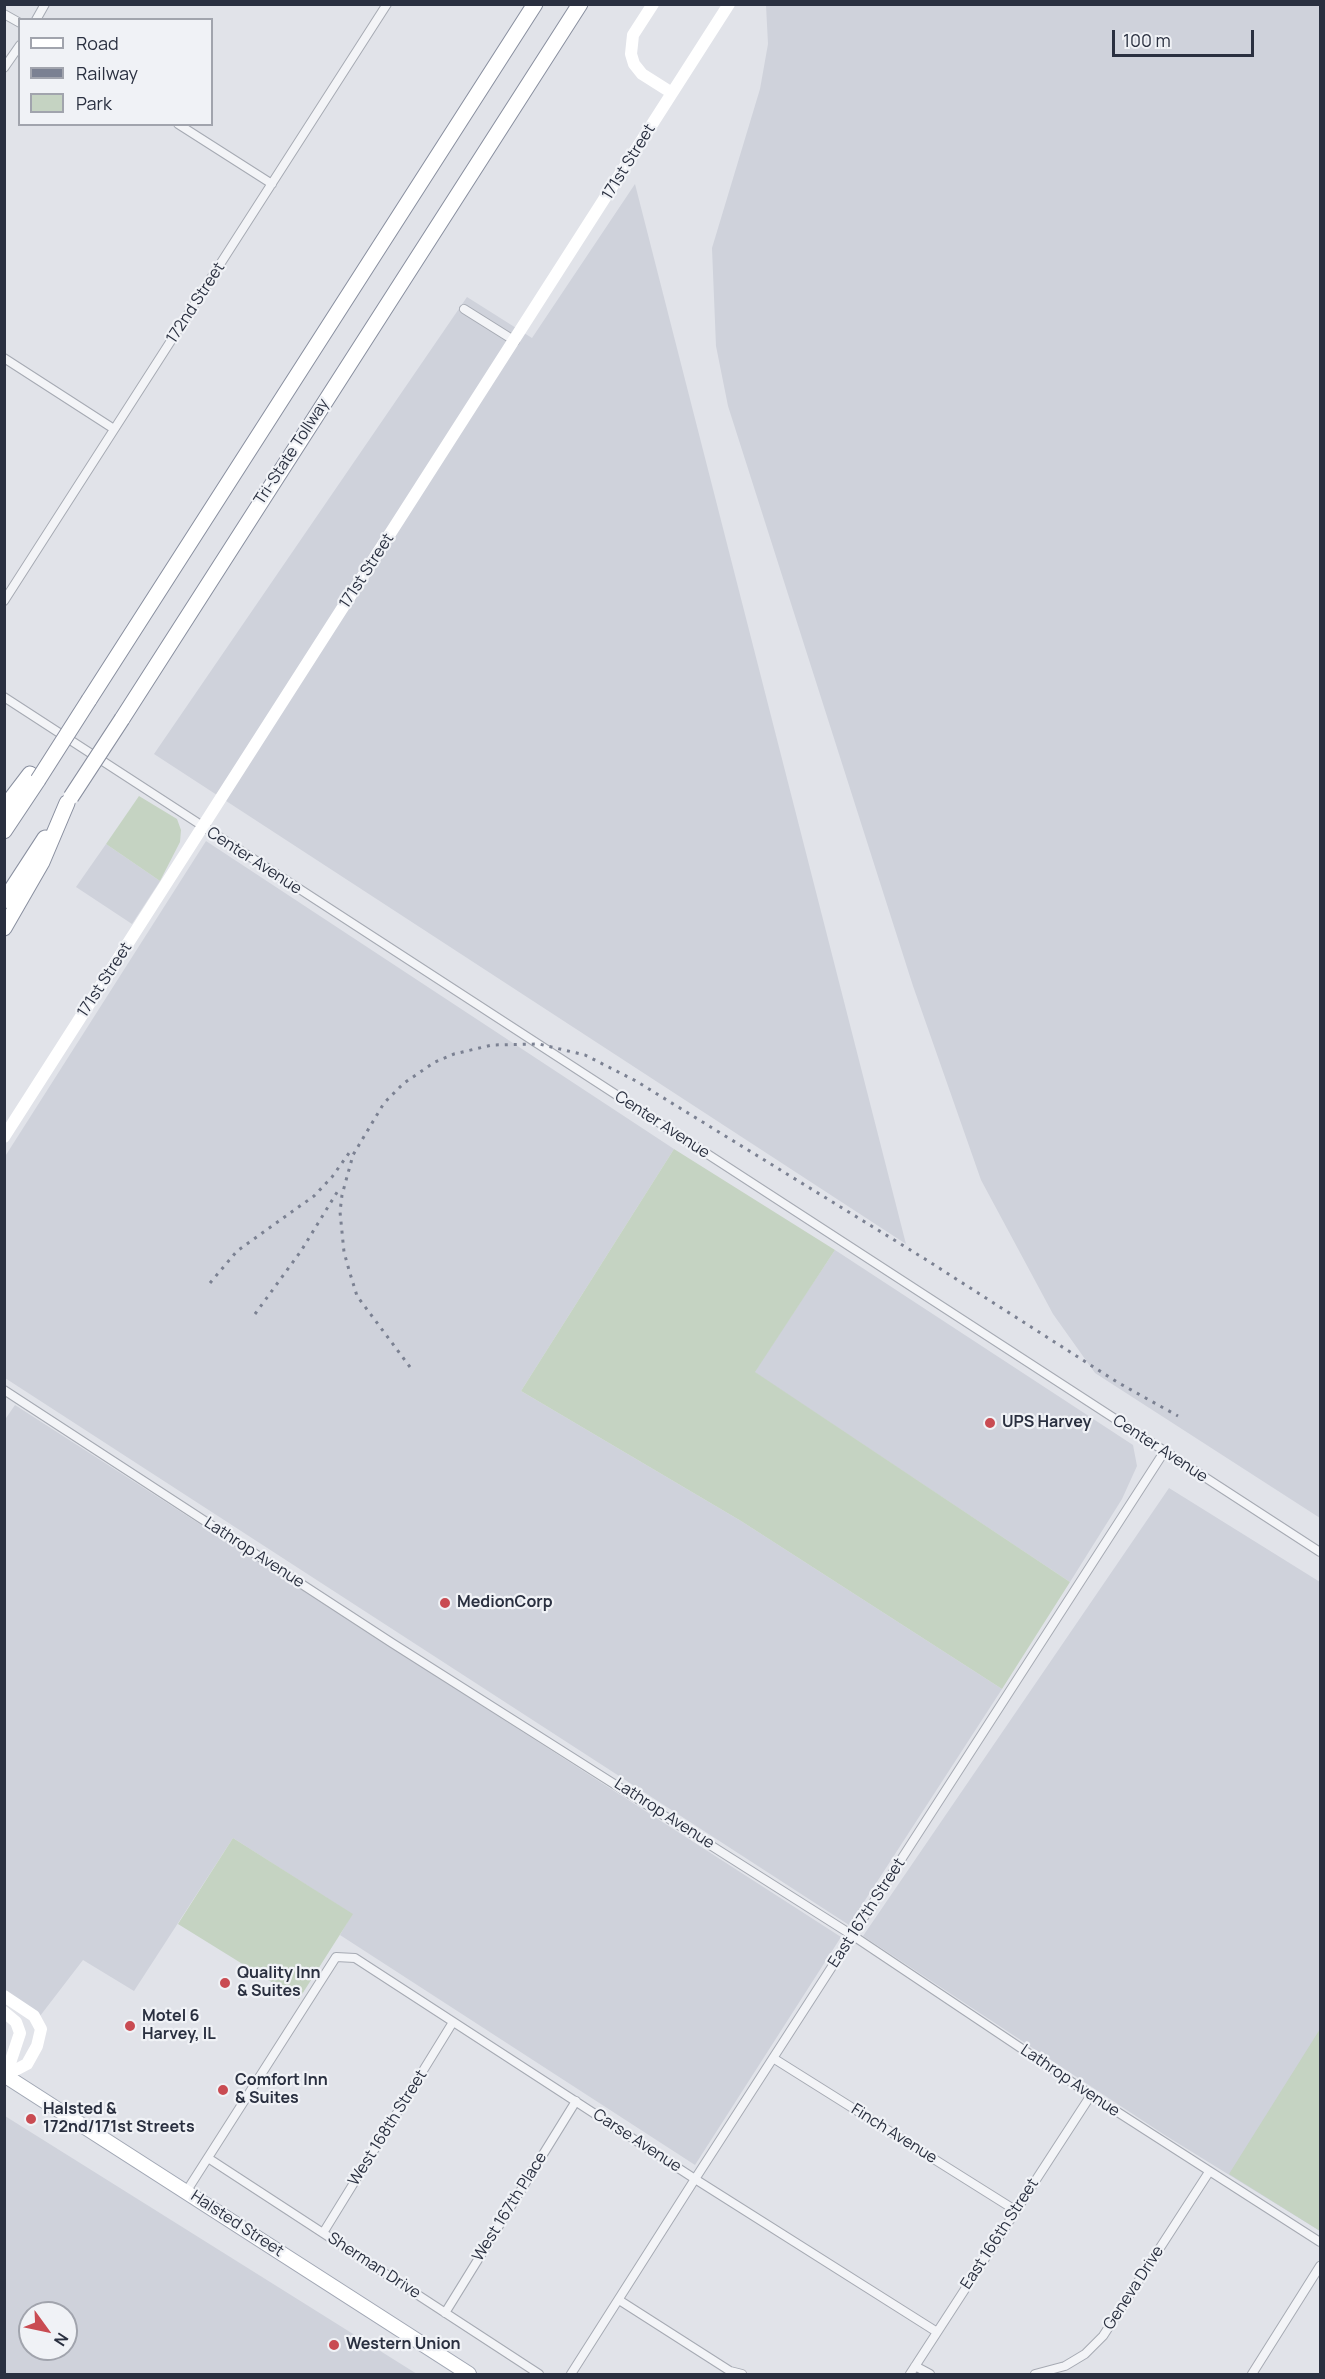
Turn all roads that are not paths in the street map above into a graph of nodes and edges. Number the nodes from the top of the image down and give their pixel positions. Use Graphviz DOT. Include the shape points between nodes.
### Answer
graph roads {
  1 [pos="45,4"];
  2 [pos="387,4"];
  3 [pos="535,4"];
  4 [pos="580,4"];
  5 [pos="653,4"];
  6 [pos="729,4"];
  7 [pos="4,14"];
  8 [pos="37,18"];
  9 [pos="18,22"];
  10 [pos="18,48"];
  11 [pos="4,68"];
  12 [pos="672,93"];
  13 [pos="181,126"];
  14 [pos="272,184"];
  15 [pos="464,309"];
  16 [pos="515,341"];
  17 [pos="4,358"];
  18 [pos="114,429"];
  19 [pos="4,601"];
  20 [pos="4,697"];
  21 [pos="34,777"];
  22 [pos="69,800"];
  23 [pos="4,808"];
  24 [pos="203,828"];
  25 [pos="4,831"];
  26 [pos="4,901"];
  27 [pos="4,928"];
  28 [pos="4,1137"];
  29 [pos="4,1390"];
  30 [pos="1164,1452"];
  31 [pos="1320,1552"];
  32 [pos="852,1935"];
  33 [pos="4,1996"];
  34 [pos="4,2012"];
  35 [pos="453,2022"];
  36 [pos="773,2058"];
  37 [pos="5,2076"];
  38 [pos="1091,2095"];
  39 [pos="576,2101"];
  40 [pos="208,2158"];
  41 [pos="1209,2172"];
  42 [pos="695,2179"];
  43 [pos="186,2192"];
  44 [pos="1015,2210"];
  45 [pos="323,2233"];
  46 [pos="1320,2242"];
  47 [pos="1320,2266"];
  48 [pos="619,2300"];
  49 [pos="445,2313"];
  50 [pos="937,2332"];
  51 [pos="915,2366"];
  52 [pos="469,2374"];
  53 [pos="540,2374"];
  54 [pos="571,2374"];
  55 [pos="742,2374"];
  56 [pos="910,2374"];
  57 [pos="930,2374"];
  58 [pos="1035,2374"];
  59 [pos="1252,2374"];
  1 -- 8 [label="street"];
  2 -- 14 [label="street, 172nd Street"];
  3 -- 21 [label="highway, bridge" via="87,703"];
  4 -- 22 [label="highway, Tri-State Tollway, bridge"];
  5 -- 12 [label="street" via="633,35 631,54 642,74"];
  6 -- 12 [label="street, 171st Street"];
  7 -- 9 [label="street"];
  10 -- 11 [label="street"];
  12 -- 16 [label="street, 171st Street"];
  13 -- 14 [label="street"];
  14 -- 18 [label="street, 172nd Street"];
  15 -- 16 [label="street"];
  16 -- 24 [label="street, 171st Street"];
  17 -- 18 [label="street"];
  18 -- 19 [label="street, 172nd Street"];
  20 -- 24 [label="street, Center Avenue"];
  21 -- 23 [label="highway"];
  21 -- 25 [label="highway"];
  22 -- 26 [label="highway, Tri-State Tollway"];
  22 -- 27 [label="highway" via="42,862"];
  24 -- 28 [label="street, 171st Street"];
  24 -- 30 [label="street, Center Avenue"];
  29 -- 32 [label="street, Lathrop Avenue" via="392,1643"];
  30 -- 31 [label="street, Center Avenue"];
  30 -- 32 [label="street, East 167th Street"];
  32 -- 36 [label="street, East 167th Street"];
  32 -- 38 [label="street, Lathrop Avenue"];
  33 -- 37 [label="street" via="34,2016 40,2029 37,2046 27,2064"];
  34 -- 37 [label="street" via="16,2022 20,2032"];
  35 -- 39 [label="street, Carse Avenue"];
  35 -- 40 [label="street, Carse Avenue" via="355,1959 336,1957"];
  35 -- 45 [label="street, West 168th Street"];
  36 -- 42 [label="street, East 167th Street"];
  36 -- 44 [label="street, Finch Avenue"];
  37 -- 43 [label="main road, Halsted Street"];
  38 -- 41 [label="street, Lathrop Avenue"];
  38 -- 44 [label="street, East 166th Street"];
  39 -- 42 [label="street, Carse Avenue"];
  39 -- 49 [label="street, West 167th Place"];
  40 -- 43 [label="street"];
  40 -- 45 [label="street, Sherman Drive"];
  41 -- 46 [label="street, Lathrop Avenue"];
  41 -- 58 [label="street, Geneva Drive" via="1103,2336 1065,2366"];
  42 -- 48 [label="street, East 167th Street"];
  42 -- 50 [label="street, Carse Avenue"];
  43 -- 52 [label="main road, Halsted Street"];
  44 -- 50 [label="street, East 166th Street"];
  45 -- 49 [label="street, Sherman Drive"];
  47 -- 59 [label="street"];
  48 -- 54 [label="street, East 167th Street"];
  48 -- 55 [label="street" via="730,2371"];
  49 -- 53 [label="street, Sherman Drive"];
  50 -- 51 [label="street, East 166th Street"];
  51 -- 56 [label="street, East 166th Street"];
  51 -- 57 [label="street"];
}
